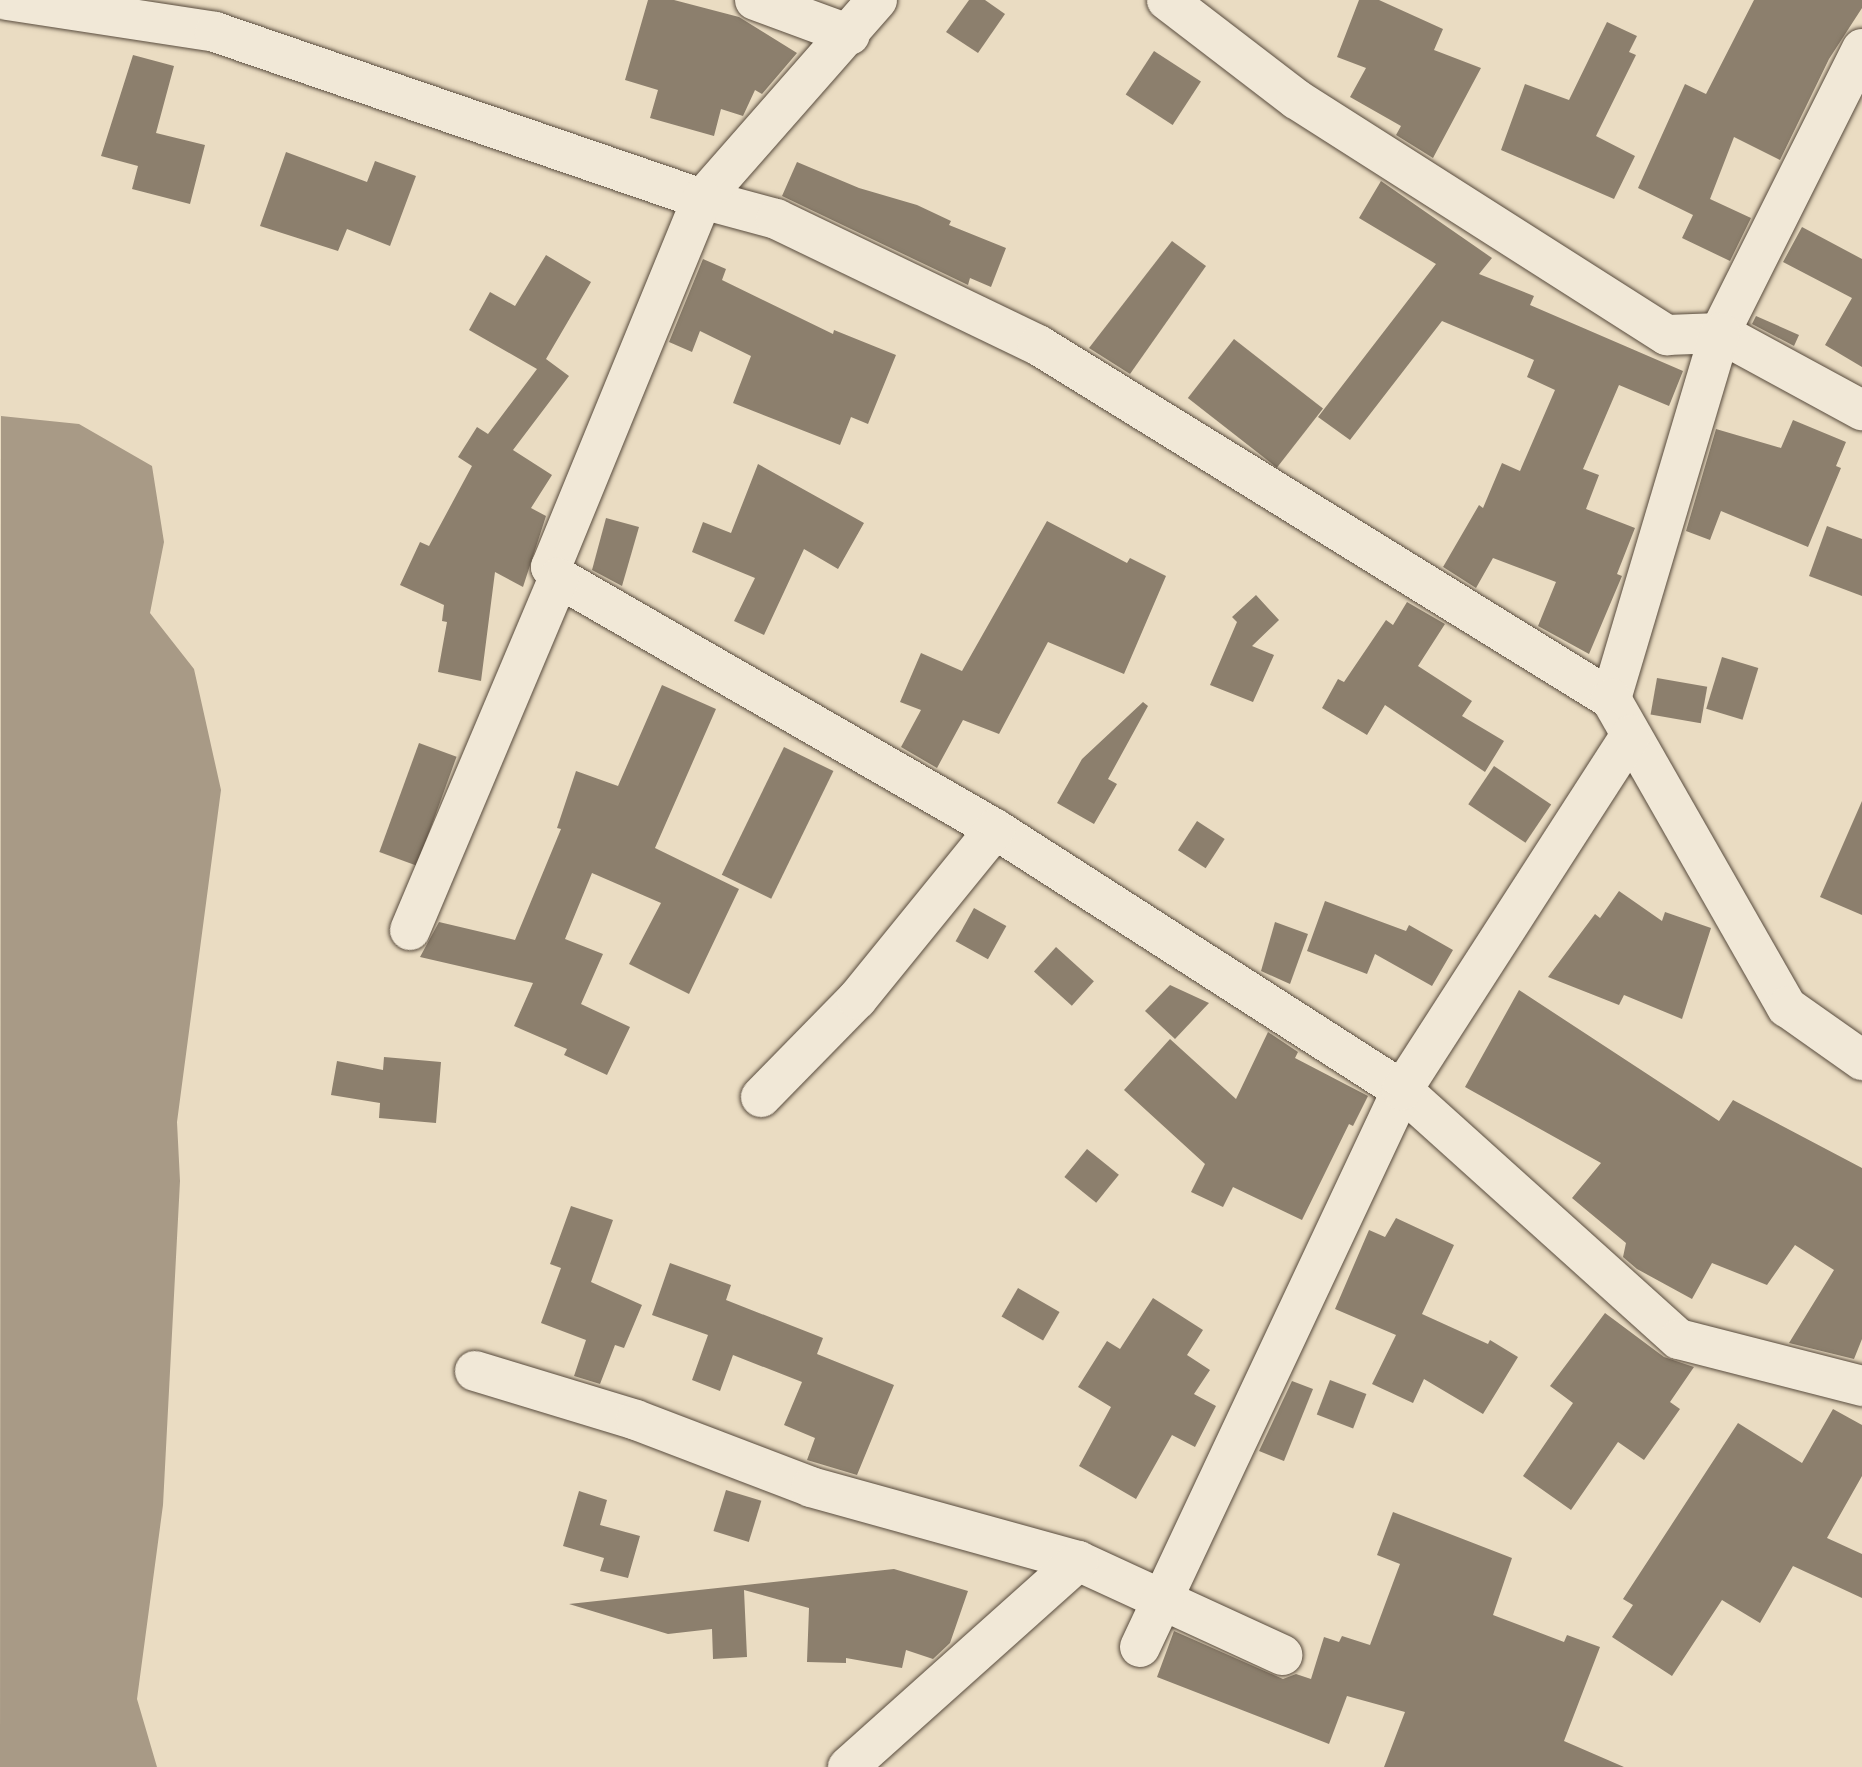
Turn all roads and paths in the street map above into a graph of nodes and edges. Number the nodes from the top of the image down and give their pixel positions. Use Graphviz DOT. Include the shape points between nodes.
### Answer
graph roads {
  1 [pos="7,0"];
  2 [pos="755,0"];
  3 [pos="877,0"];
  4 [pos="1166,0"];
  5 [pos="850,35"];
  6 [pos="1862,50"];
  7 [pos="702,199"];
  8 [pos="1720,334"];
  9 [pos="1862,410"];
  10 [pos="560,578"];
  11 [pos="1611,699"];
  12 [pos="1631,735"];
  13 [pos="995,829"];
  14 [pos="410,930"];
  15 [pos="1862,1060"];
  16 [pos="1402,1090"];
  17 [pos="760,1097"];
  18 [pos="475,1371"];
  19 [pos="1862,1386"];
  20 [pos="1078,1561"];
  21 [pos="1162,1601"];
  22 [pos="1140,1646"];
  23 [pos="1282,1655"];
  24 [pos="848,1767"];
  1 -- 7 [label="street" via="215,32"];
  2 -- 5 [label="street"];
  3 -- 5 [label="street"];
  4 -- 8 [label="street" via="1296,98 1667,335"];
  5 -- 7 [label="street"];
  6 -- 8 [label="street"];
  7 -- 10 [label="street" via="550,566"];
  7 -- 11 [label="street" via="776,219 1038,345"];
  8 -- 9 [label="street"];
  8 -- 11 [label="street"];
  10 -- 13 [label="street"];
  10 -- 14 [label="street"];
  11 -- 12 [label="street"];
  12 -- 15 [label="street" via="1787,1007"];
  12 -- 16 [label="street"];
  13 -- 16 [label="street"];
  13 -- 17 [label="street" via="857,999"];
  16 -- 19 [label="street" via="1679,1339"];
  16 -- 21 [label="street"];
  18 -- 20 [label="street" via="636,1420 810,1487"];
  20 -- 21 [label="street"];
  20 -- 24 [label="street"];
  21 -- 22 [label="street"];
  21 -- 23 [label="street"];
}
